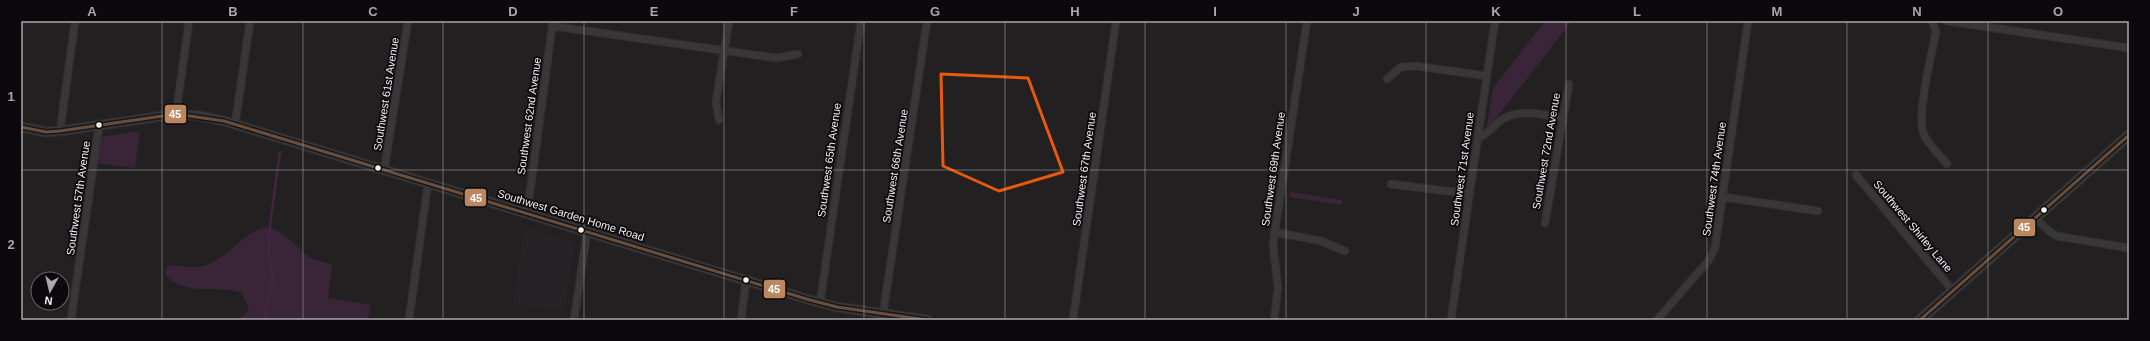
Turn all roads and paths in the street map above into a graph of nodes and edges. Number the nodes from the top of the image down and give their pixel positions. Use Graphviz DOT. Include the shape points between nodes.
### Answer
graph roads {
  1 [pos="75,21"];
  2 [pos="189,21"];
  3 [pos="250,21"];
  4 [pos="408,21"];
  5 [pos="729,21"];
  6 [pos="861,21"];
  7 [pos="927,21"];
  8 [pos="1116,21"];
  9 [pos="1307,21"];
  10 [pos="1495,21"];
  11 [pos="1748,21"];
  12 [pos="1932,21"];
  13 [pos="1947,21"];
  14 [pos="552,23"];
  15 [pos="2129,48"];
  16 [pos="724,52"];
  17 [pos="798,54"];
  18 [pos="1487,76"];
  19 [pos="1387,79"];
  20 [pos="1569,84"];
  21 [pos="176,114"];
  22 [pos="1563,118"];
  23 [pos="719,120"];
  24 [pos="235,125"];
  25 [pos="99,126"];
  26 [pos="21,127"];
  27 [pos="60,131"];
  28 [pos="2129,135"];
  29 [pos="1478,138"];
  30 [pos="1947,164"];
  31 [pos="384,171"];
  32 [pos="1856,175"];
  33 [pos="428,183"];
  34 [pos="1391,184"];
  35 [pos="1470,194"];
  36 [pos="1723,196"];
  37 [pos="1818,211"];
  38 [pos="527,214"];
  39 [pos="2034,218"];
  40 [pos="1545,222"];
  41 [pos="588,232"];
  42 [pos="1274,232"];
  43 [pos="2129,248"];
  44 [pos="1345,251"];
  45 [pos="746,280"];
  46 [pos="1953,291"];
  47 [pos="820,303"];
  48 [pos="883,314"];
  49 [pos="71,320"];
  50 [pos="409,320"];
  51 [pos="574,320"];
  52 [pos="741,320"];
  53 [pos="927,320"];
  54 [pos="1073,320"];
  55 [pos="1274,320"];
  56 [pos="1451,320"];
  57 [pos="1657,320"];
  58 [pos="1920,320"];
  1 -- 27 [label="street"];
  2 -- 21 [label="street"];
  3 -- 24 [label="street"];
  4 -- 31 [label="street, Southwest 61st Avenue"];
  5 -- 16 [label="street"];
  6 -- 47 [label="street, Southwest 65th Avenue"];
  7 -- 48 [label="street, Southwest 66th Avenue"];
  8 -- 54 [label="street, Southwest 67th Avenue"];
  9 -- 42 [label="street, Southwest 69th Avenue"];
  10 -- 18 [label="street, Southwest 71st Avenue"];
  11 -- 36 [label="street, Southwest 74th Avenue"];
  12 -- 30 [label="street" via="1936,31 1922,126 1926,138"];
  13 -- 15 [label="street"];
  14 -- 16 [label="street"];
  14 -- 38 [label="street, Southwest 62nd Avenue"];
  16 -- 17 [label="street" via="776,58"];
  16 -- 23 [label="street" via="716,102"];
  18 -- 19 [label="street" via="1412,66 1401,67"];
  18 -- 29 [label="street, Southwest 71st Avenue"];
  20 -- 22 [label="street, Southwest 72nd Avenue"];
  21 -- 24 [label="street, Southwest Garden Home Road" via="200,116"];
  21 -- 25 [label="street, Southwest Garden Home Road"];
  22 -- 29 [label="street" via="1517,113 1501,120 1485,136"];
  22 -- 40 [label="street, Southwest 72nd Avenue"];
  24 -- 31 [label="street, Southwest Garden Home Road"];
  25 -- 27 [label="street, Southwest Garden Home Road"];
  25 -- 49 [label="street, Southwest 57th Avenue"];
  26 -- 27 [label="street, Southwest Garden Home Road" via="46,132"];
  28 -- 39 [label="main road"];
  29 -- 35 [label="street, Southwest 71st Avenue"];
  31 -- 33 [label="street, Southwest Garden Home Road"];
  32 -- 46 [label="street, Southwest Shirley Lane"];
  33 -- 38 [label="street, Southwest Garden Home Road"];
  33 -- 50 [label="street"];
  34 -- 35 [label="street"];
  35 -- 56 [label="street, Southwest 71st Avenue"];
  36 -- 37 [label="street"];
  36 -- 57 [label="street, Southwest 74th Avenue" via="1712,254"];
  38 -- 41 [label="street, Southwest Garden Home Road"];
  39 -- 43 [label="street" via="2057,236"];
  39 -- 46 [label="main road"];
  41 -- 45 [label="street, Southwest Garden Home Road"];
  41 -- 51 [label="street"];
  42 -- 44 [label="street" via="1321,242"];
  42 -- 55 [label="street, Southwest 69th Avenue" via="1273,252 1278,293"];
  45 -- 47 [label="street, Southwest Garden Home Road"];
  45 -- 52 [label="street"];
  46 -- 58 [label="main road"];
  47 -- 48 [label="street, Southwest Garden Home Road"];
  48 -- 53 [label="street, Southwest Garden Home Road"];
}
